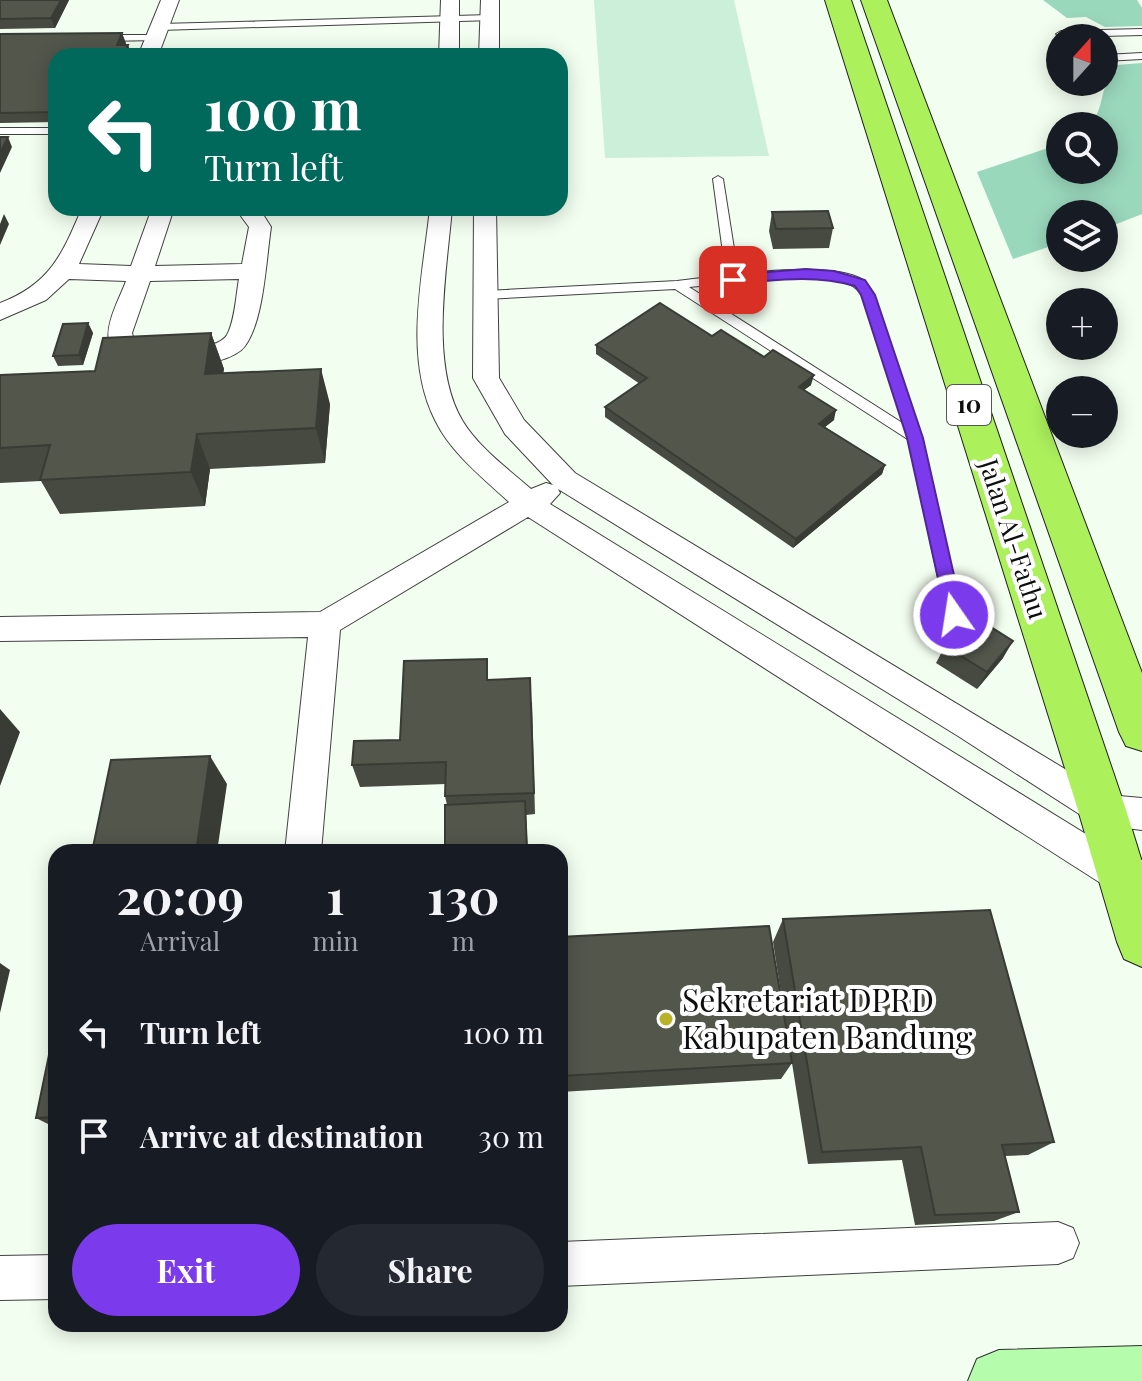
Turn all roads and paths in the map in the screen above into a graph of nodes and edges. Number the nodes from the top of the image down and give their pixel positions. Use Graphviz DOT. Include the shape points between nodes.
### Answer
graph roads {
  1 [pos="170,0"];
  2 [pos="838,0"];
  3 [pos="845,0"];
  4 [pos="874,0"];
  5 [pos="490,9"];
  6 [pos="450,10"];
  7 [pos="158,32"];
  8 [pos="1142,32"];
  9 [pos="1118,33"];
  10 [pos="94,38"];
  11 [pos="151,48"];
  12 [pos="449,48"];
  13 [pos="489,48"];
  14 [pos="1142,56"];
  15 [pos="1118,57"];
  16 [pos="0,131"];
  17 [pos="48,131"];
  18 [pos="718,179"];
  19 [pos="943,184"];
  20 [pos="898,185"];
  21 [pos="90,216"];
  22 [pos="160,216"];
  23 [pos="254,216"];
  24 [pos="440,216"];
  25 [pos="485,216"];
  26 [pos="66,271"];
  27 [pos="253,271"];
  28 [pos="140,274"];
  29 [pos="733,280"];
  30 [pos="677,285"];
  31 [pos="486,295"];
  32 [pos="0,312"];
  33 [pos="1027,418"];
  34 [pos="974,420"];
  35 [pos="915,438"];
  36 [pos="565,480"];
  37 [pos="529,504"];
  38 [pos="954,615"];
  39 [pos="325,624"];
  40 [pos="0,629"];
  41 [pos="1142,732"];
  42 [pos="1122,812"];
  43 [pos="304,844"];
  44 [pos="1132,877"];
  45 [pos="1142,942"];
  46 [pos="1058,1243"];
  47 [pos="568,1264"];
  48 [pos="48,1277"];
  49 [pos="0,1278"];
  50 [pos="1142,1377"];
  51 [pos="999,1381"];
  1 -- 7 [label="street"];
  2 -- 3 [label="highway"];
  2 -- 20 [label="highway, Jalan Al-Fathu / 10"];
  4 -- 19 [label="highway, Jalan Al-Fathu / 10"];
  5 -- 6 [label="lane"];
  5 -- 13 [label="street"];
  6 -- 7 [label="lane"];
  6 -- 12 [label="street"];
  7 -- 10 [label="lane"];
  7 -- 11 [label="street"];
  8 -- 9 [label="lane"];
  14 -- 15 [label="lane"];
  16 -- 17 [label="lane"];
  18 -- 29 [label="lane"];
  19 -- 20 [label="highway"];
  19 -- 33 [label="highway, Jalan Al-Fathu / 10"];
  20 -- 34 [label="highway, Jalan Al-Fathu / 10"];
  21 -- 26 [label="street"];
  22 -- 28 [label="street"];
  23 -- 27 [label="street" via="260,227"];
  24 -- 37 [label="street" via="431,362 435,390 463,441"];
  25 -- 31 [label="street"];
  26 -- 28 [label="street"];
  26 -- 32 [label="street" via="28,303"];
  27 -- 28 [label="street"];
  27 -- 28 [label="street" via="234,345 200,356 126,351 120,333"];
  29 -- 30 [label="lane"];
  29 -- 35 [label="lane" via="806,274 860,283"];
  30 -- 31 [label="lane"];
  30 -- 35 [label="lane"];
  31 -- 36 [label="street" via="486,378 514,427"];
  33 -- 34 [label="highway"];
  33 -- 41 [label="highway, Jalan Al-Fathu / 10"];
  34 -- 42 [label="highway, Jalan Al-Fathu / 10"];
  35 -- 38 [label="lane"];
  36 -- 37 [label="street"];
  36 -- 42 [label="street"];
  37 -- 39 [label="street"];
  37 -- 44 [label="street"];
  39 -- 40 [label="street"];
  39 -- 43 [label="street"];
  42 -- 44 [label="highway, Jalan Al-Fathu / 10"];
  44 -- 45 [label="highway, Jalan Al-Fathu / 10"];
  46 -- 47 [label="street"];
  48 -- 49 [label="street"];
  50 -- 51 [label="main road"];
}
